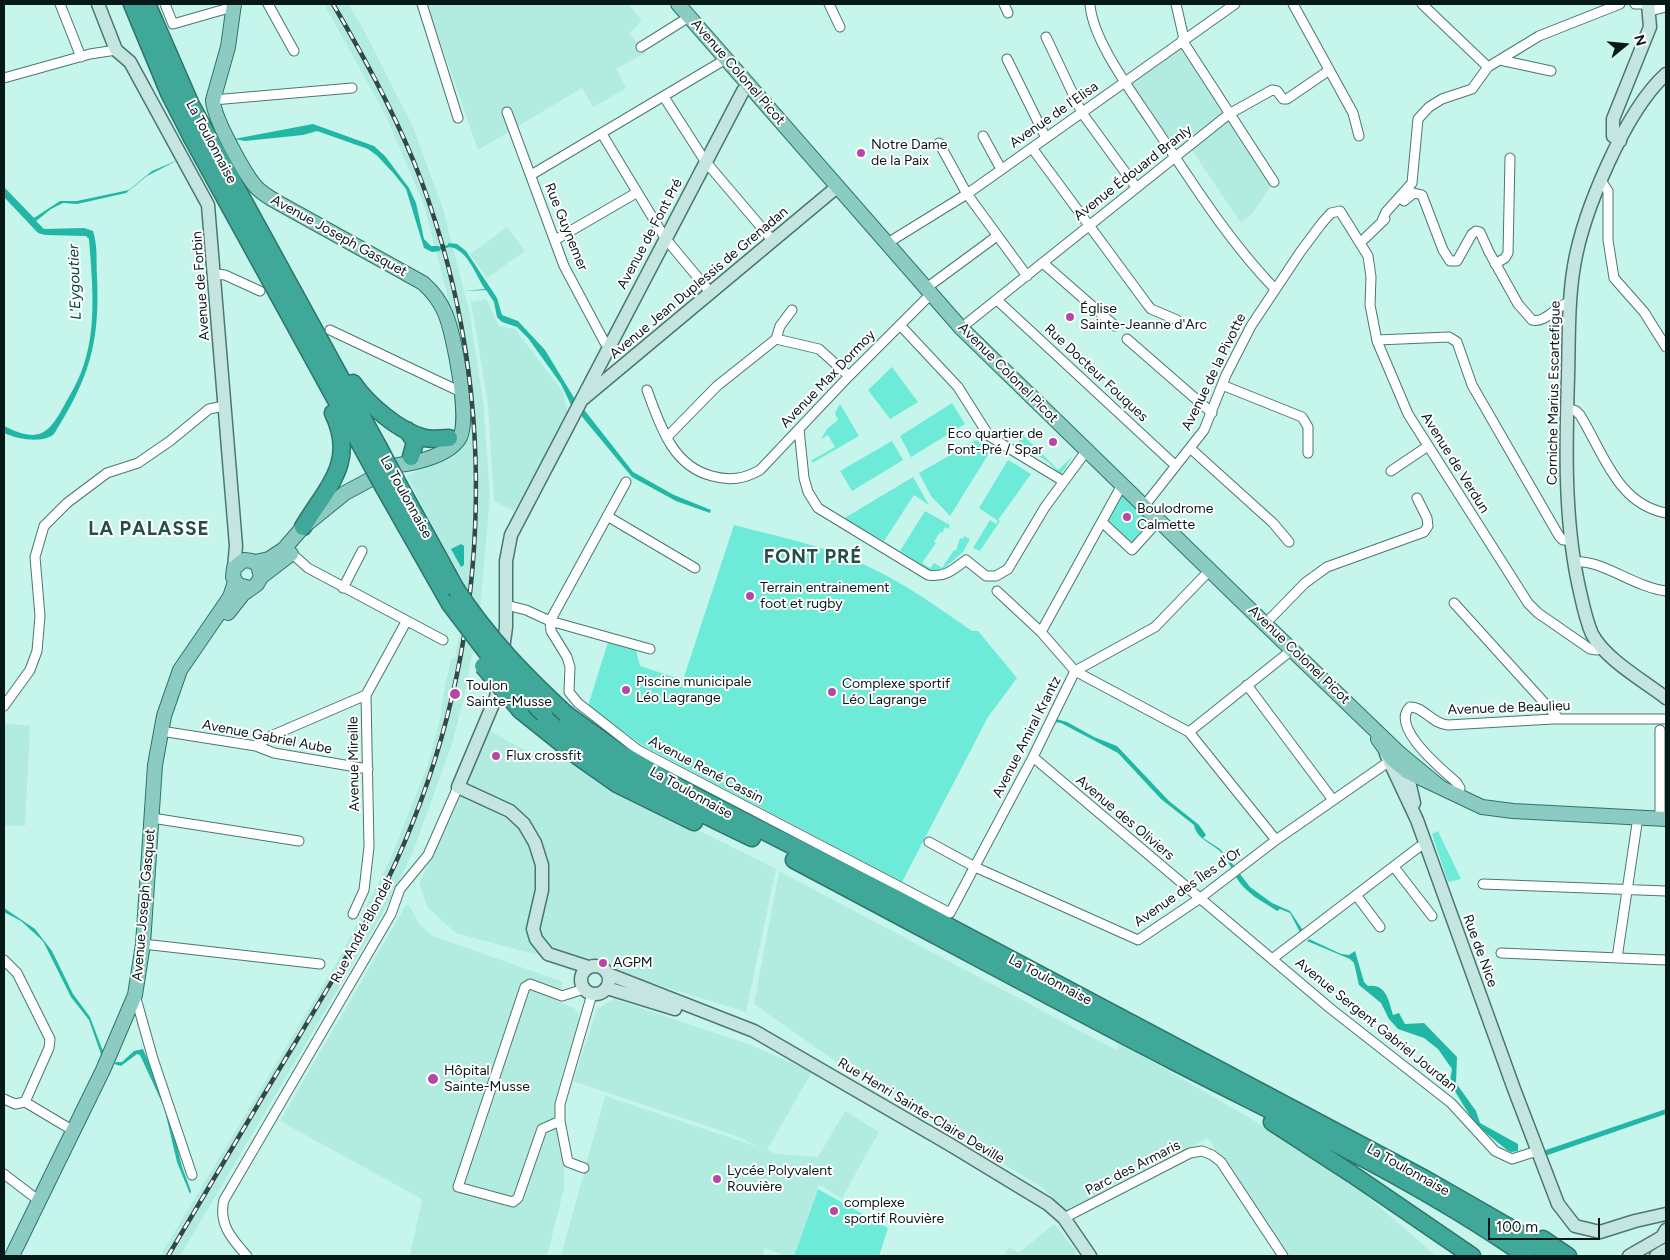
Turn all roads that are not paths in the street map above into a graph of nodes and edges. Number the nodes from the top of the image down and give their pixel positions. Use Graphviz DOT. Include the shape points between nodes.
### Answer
graph roads {
  1 [pos="60,4"];
  2 [pos="98,4"];
  3 [pos="132,4"];
  4 [pos="147,4"];
  5 [pos="165,4"];
  6 [pos="268,4"];
  7 [pos="422,4"];
  8 [pos="829,4"];
  9 [pos="1004,4"];
  10 [pos="1090,4"];
  11 [pos="1176,4"];
  12 [pos="1235,4"];
  13 [pos="1293,4"];
  14 [pos="1422,4"];
  15 [pos="1620,4"];
  16 [pos="1635,4"];
  17 [pos="236,5"];
  18 [pos="1666,7"];
  19 [pos="684,8"];
  20 [pos="1649,8"];
  21 [pos="1008,13"];
  22 [pos="840,27"];
  23 [pos="1046,37"];
  24 [pos="1183,40"];
  25 [pos="641,47"];
  26 [pos="116,50"];
  27 [pos="294,51"];
  28 [pos="81,57"];
  29 [pos="726,59"];
  30 [pos="1007,59"];
  31 [pos="1500,60"];
  32 [pos="1488,67"];
  33 [pos="1328,71"];
  34 [pos="1551,71"];
  35 [pos="1666,74"];
  36 [pos="4,78"];
  37 [pos="1125,82"];
  38 [pos="749,84"];
  39 [pos="352,88"];
  40 [pos="664,97"];
  41 [pos="213,100"];
  42 [pos="507,112"];
  43 [pos="1082,113"];
  44 [pos="1228,114"];
  45 [pos="458,118"];
  46 [pos="602,134"];
  47 [pos="983,136"];
  48 [pos="1359,136"];
  49 [pos="1046,138"];
  50 [pos="1620,142"];
  51 [pos="939,143"];
  52 [pos="1032,148"];
  53 [pos="1175,157"];
  54 [pos="1510,158"];
  55 [pos="705,161"];
  56 [pos="1001,170"];
  57 [pos="531,175"];
  58 [pos="1274,182"];
  59 [pos="1602,182"];
  60 [pos="836,187"];
  61 [pos="1136,187"];
  62 [pos="636,193"];
  63 [pos="966,194"];
  64 [pos="1381,223"];
  65 [pos="1089,224"];
  66 [pos="997,236"];
  67 [pos="665,238"];
  68 [pos="554,240"];
  69 [pos="773,241"];
  70 [pos="1360,243"];
  71 [pos="886,244"];
  72 [pos="275,259"];
  73 [pos="1043,262"];
  74 [pos="1495,264"];
  75 [pos="215,274"];
  76 [pos="1027,276"];
  77 [pos="1275,289"];
  78 [pos="260,291"];
  79 [pos="710,292"];
  80 [pos="928,292"];
  81 [pos="997,300"];
  82 [pos="1570,302"];
  83 [pos="286,309"];
  84 [pos="792,310"];
  85 [pos="1176,320"];
  86 [pos="900,324"];
  87 [pos="1115,326"];
  88 [pos="961,328"];
  89 [pos="330,330"];
  90 [pos="1127,338"];
  91 [pos="776,339"];
  92 [pos="1377,340"];
  93 [pos="609,346"];
  94 [pos="1666,347"];
  95 [pos="849,376"];
  96 [pos="597,380"];
  97 [pos="1222,385"];
  98 [pos="647,390"];
  99 [pos="461,392"];
  100 [pos="224,406"];
  101 [pos="1567,408"];
  102 [pos="463,410"];
  103 [pos="1212,413"];
  104 [pos="407,430"];
  105 [pos="798,430"];
  106 [pos="667,437"];
  107 [pos="448,438"];
  108 [pos="1428,446"];
  109 [pos="1190,448"];
  110 [pos="371,449"];
  111 [pos="1087,450"];
  112 [pos="1308,453"];
  113 [pos="1176,466"];
  114 [pos="1390,471"];
  115 [pos="397,472"];
  116 [pos="626,482"];
  117 [pos="1063,482"];
  118 [pos="1122,485"];
  119 [pos="1417,498"];
  120 [pos="1144,506"];
  121 [pos="320,513"];
  122 [pos="1666,513"];
  123 [pos="607,516"];
  124 [pos="1160,520"];
  125 [pos="1102,522"];
  126 [pos="303,527"];
  127 [pos="1570,540"];
  128 [pos="1290,542"];
  129 [pos="236,546"];
  130 [pos="288,551"];
  131 [pos="362,551"];
  132 [pos="252,561"];
  133 [pos="1574,562"];
  134 [pos="695,568"];
  135 [pos="1211,569"];
  136 [pos="234,575"];
  137 [pos="261,577"];
  138 [pos="250,588"];
  139 [pos="343,588"];
  140 [pos="997,591"];
  141 [pos="1666,591"];
  142 [pos="449,601"];
  143 [pos="1454,603"];
  144 [pos="506,606"];
  145 [pos="221,616"];
  146 [pos="550,621"];
  147 [pos="406,622"];
  148 [pos="1265,624"];
  149 [pos="1040,632"];
  150 [pos="443,640"];
  151 [pos="1602,647"];
  152 [pos="650,649"];
  153 [pos="1293,649"];
  154 [pos="1075,671"];
  155 [pos="1247,684"];
  156 [pos="366,696"];
  157 [pos="1666,698"];
  158 [pos="4,706"];
  159 [pos="1364,718"];
  160 [pos="1559,719"];
  161 [pos="1666,719"];
  162 [pos="1660,730"];
  163 [pos="161,731"];
  164 [pos="1188,732"];
  165 [pos="256,746"];
  166 [pos="1033,757"];
  167 [pos="1394,758"];
  168 [pos="368,770"];
  169 [pos="1408,772"];
  170 [pos="1425,780"];
  171 [pos="458,787"];
  172 [pos="1440,787"];
  173 [pos="1412,793"];
  174 [pos="1459,797"];
  175 [pos="1333,800"];
  176 [pos="1638,817"];
  177 [pos="152,818"];
  178 [pos="1663,819"];
  179 [pos="1417,820"];
  180 [pos="1276,840"];
  181 [pos="299,841"];
  182 [pos="759,842"];
  183 [pos="929,842"];
  184 [pos="1426,845"];
  185 [pos="975,867"];
  186 [pos="1394,867"];
  187 [pos="1484,884"];
  188 [pos="1627,890"];
  189 [pos="1666,891"];
  190 [pos="1356,895"];
  191 [pos="1199,899"];
  192 [pos="950,913"];
  193 [pos="353,914"];
  194 [pos="1432,916"];
  195 [pos="1380,927"];
  196 [pos="144,944"];
  197 [pos="1502,953"];
  198 [pos="1617,958"];
  199 [pos="1272,959"];
  200 [pos="4,960"];
  201 [pos="1666,960"];
  202 [pos="320,964"];
  203 [pos="585,972"];
  204 [pos="608,974"];
  205 [pos="607,988"];
  206 [pos="588,992"];
  207 [pos="135,995"];
  208 [pos="716,1017"];
  209 [pos="1154,1051"];
  210 [pos="4,1099"];
  211 [pos="25,1102"];
  212 [pos="560,1121"];
  213 [pos="72,1130"];
  214 [pos="1333,1130"];
  215 [pos="1537,1151"];
  216 [pos="584,1168"];
  217 [pos="4,1174"];
  218 [pos="192,1175"];
  219 [pos="38,1200"];
  220 [pos="1666,1214"];
  221 [pos="1064,1218"];
  222 [pos="1666,1230"];
  223 [pos="1666,1250"];
  224 [pos="12,1256"];
  225 [pos="247,1256"];
  226 [pos="1090,1256"];
  227 [pos="1283,1256"];
  228 [pos="1472,1256"];
  229 [pos="1526,1256"];
  230 [pos="1551,1256"];
  231 [pos="1568,1256"];
  232 [pos="1629,1256"];
  233 [pos="1656,1256"];
  1 -- 28 [label="street"];
  2 -- 26 [label="main road"];
  3 -- 83 [label="highway, La Toulonnaise" via="188,131"];
  4 -- 72 [label="highway, La Toulonnaise" via="191,105"];
  5 -- 17 [label="street" via="173,24"];
  6 -- 27 [label="street"];
  7 -- 45 [label="street"];
  8 -- 22 [label="street"];
  9 -- 21 [label="street"];
  10 -- 37 [label="street" via="1092,21"];
  11 -- 24 [label="street"];
  12 -- 24 [label="street, Avenue de l'Elisa"];
  13 -- 33 [label="street"];
  14 -- 32 [label="street"];
  15 -- 31 [label="street" via="1539,36"];
  16 -- 20 [label="street"];
  17 -- 41 [label="main road"];
  18 -- 20 [label="street"];
  19 -- 25 [label="street"];
  19 -- 29 [label="main road, Avenue Colonel Picot"];
  20 -- 50 [label="main road" via="1649,31 1613,119 1613,136"];
  23 -- 43 [label="street"];
  24 -- 37 [label="street, Avenue de l'Elisa"];
  24 -- 44 [label="street"];
  26 -- 28 [label="street"];
  26 -- 75 [label="main road, Avenue de Forbin" via="130,62 207,201"];
  28 -- 36 [label="street"];
  29 -- 38 [label="main road, Avenue Colonel Picot"];
  29 -- 40 [label="street"];
  30 -- 49 [label="street"];
  31 -- 32 [label="street"];
  31 -- 34 [label="street"];
  32 -- 64 [label="street" via="1472,88 1438,101 1420,117 1412,183 1386,212"];
  33 -- 44 [label="street, Avenue Édouard Branly" via="1287,99 1277,91 1270,91"];
  33 -- 48 [label="street" via="1354,116"];
  35 -- 50 [label="main road, Corniche Marius Escartefigue" via="1640,103"];
  37 -- 43 [label="street, Avenue de l'Elisa"];
  37 -- 53 [label="street"];
  38 -- 55 [label="main road, Avenue de Font Pré"];
  38 -- 60 [label="main road, Avenue Colonel Picot"];
  39 -- 41 [label="street"];
  40 -- 46 [label="street"];
  40 -- 55 [label="street"];
  41 -- 99 [label="main road, Avenue Joseph Gasquet" via="219,123 250,178 264,195 423,282 432,292 445,312 451,330"];
  42 -- 57 [label="street, Rue Guynemer"];
  43 -- 49 [label="street, Avenue de l'Elisa"];
  43 -- 61 [label="street"];
  44 -- 53 [label="street, Avenue Édouard Branly"];
  44 -- 58 [label="street"];
  46 -- 57 [label="street"];
  46 -- 62 [label="street"];
  47 -- 56 [label="street"];
  49 -- 52 [label="street, Avenue de l'Elisa"];
  50 -- 59 [label="main road, Corniche Marius Escartefigue"];
  51 -- 63 [label="street"];
  52 -- 56 [label="street, Avenue de l'Elisa"];
  52 -- 65 [label="street"];
  53 -- 61 [label="street, Avenue Édouard Branly"];
  53 -- 77 [label="street" via="1228,236"];
  54 -- 74 [label="street" via="1508,252"];
  55 -- 67 [label="main road, Avenue de Font Pré"];
  55 -- 69 [label="street"];
  56 -- 63 [label="street, Avenue de l'Elisa"];
  57 -- 68 [label="street, Rue Guynemer"];
  59 -- 82 [label="main road, Corniche Marius Escartefigue" via="1579,243"];
  59 -- 94 [label="street" via="1608,188 1608,240 1613,275 1646,315"];
  60 -- 69 [label="main road, Avenue Jean Duplessis de Grenadan"];
  60 -- 71 [label="main road, Avenue Colonel Picot"];
  61 -- 65 [label="street, Avenue Édouard Branly"];
  62 -- 67 [label="street"];
  62 -- 68 [label="street"];
  63 -- 66 [label="street"];
  63 -- 71 [label="street, Avenue de l'Elisa"];
  64 -- 70 [label="street"];
  64 -- 74 [label="street" via="1412,194 1419,193 1424,197 1450,261 1458,259 1476,231 1483,236"];
  65 -- 73 [label="street, Avenue Édouard Branly"];
  65 -- 85 [label="street" via="1149,307"];
  66 -- 76 [label="street"];
  66 -- 80 [label="street, Avenue Max Dormoy"];
  67 -- 79 [label="street"];
  67 -- 93 [label="main road, Avenue de Font Pré"];
  68 -- 93 [label="street, Rue Guynemer" via="564,266"];
  69 -- 79 [label="main road, Avenue Jean Duplessis de Grenadan"];
  70 -- 77 [label="street, Avenue de la Pivotte" via="1343,214 1333,212"];
  70 -- 92 [label="street, Avenue de Verdun" via="1369,260 1370,305"];
  71 -- 80 [label="main road, Avenue Colonel Picot"];
  72 -- 104 [label="highway" via="362,397"];
  72 -- 110 [label="highway, La Toulonnaise"];
  73 -- 76 [label="street, Avenue Édouard Branly"];
  73 -- 87 [label="street"];
  74 -- 82 [label="street" via="1518,304 1532,320 1541,320"];
  75 -- 78 [label="street" via="228,276"];
  75 -- 100 [label="main road, Avenue de Forbin"];
  76 -- 81 [label="street, Avenue Édouard Branly"];
  77 -- 97 [label="street, Avenue de la Pivotte" via="1251,326"];
  79 -- 96 [label="main road, Avenue Jean Duplessis de Grenadan" via="696,307"];
  80 -- 86 [label="street, Avenue Max Dormoy"];
  80 -- 88 [label="main road, Avenue Colonel Picot"];
  81 -- 88 [label="street, Avenue Édouard Branly"];
  81 -- 113 [label="street, Rue Docteur Fouques"];
  82 -- 101 [label="main road, Corniche Marius Escartefigue"];
  83 -- 110 [label="highway, La Toulonnaise"];
  83 -- 126 [label="highway" via="337,421 343,444 338,469"];
  84 -- 91 [label="street" via="780,326"];
  86 -- 95 [label="street, Avenue Max Dormoy"];
  86 -- 117 [label="street" via="958,387 990,436"];
  88 -- 111 [label="main road, Avenue Colonel Picot"];
  89 -- 99 [label="street"];
  90 -- 103 [label="street"];
  91 -- 95 [label="street" via="819,349"];
  91 -- 106 [label="street" via="717,386"];
  92 -- 108 [label="street, Avenue de Verdun" via="1404,406"];
  92 -- 127 [label="street" via="1445,337 1457,342 1472,385 1559,536 1562,540"];
  93 -- 96 [label="main road, Avenue de Font Pré"];
  95 -- 105 [label="street, Avenue Max Dormoy"];
  96 -- 144 [label="main road, Avenue de Font Pré" via="581,401 508,542"];
  97 -- 103 [label="street, Avenue de la Pivotte"];
  97 -- 112 [label="street" via="1302,417 1308,427"];
  98 -- 106 [label="street"];
  99 -- 102 [label="main road, Avenue Joseph Gasquet"];
  100 -- 129 [label="main road, Avenue de Forbin"];
  100 -- 158 [label="street" via="209,409 138,463 107,473 67,503 44,526 35,557 40,616 37,651 30,670"];
  101 -- 122 [label="street" via="1582,417 1623,489 1641,502"];
  101 -- 127 [label="main road, Corniche Marius Escartefigue"];
  102 -- 107 [label="main road, Avenue Joseph Gasquet" via="457,430"];
  102 -- 115 [label="main road, Avenue Joseph Gasquet" via="462,429 454,443"];
  103 -- 109 [label="street, Avenue de la Pivotte"];
  104 -- 107 [label="highway" via="426,438"];
  104 -- 115 [label="highway" via="415,442"];
  105 -- 106 [label="street, Avenue Max Dormoy" via="760,470 743,478 722,479 695,471 672,450"];
  105 -- 117 [label="street" via="804,478 818,508 928,576 939,577 966,560 986,576 996,576 1008,569"];
  107 -- 115 [label="main road, Avenue Joseph Gasquet"];
  108 -- 114 [label="street"];
  108 -- 151 [label="street, Avenue de Verdun" via="1530,605 1590,649"];
  109 -- 113 [label="street, Avenue de la Pivotte"];
  109 -- 128 [label="street"];
  110 -- 115 [label="highway, La Toulonnaise, bridge"];
  111 -- 117 [label="street"];
  111 -- 118 [label="main road, Avenue Colonel Picot"];
  113 -- 120 [label="street, Avenue de la Pivotte"];
  115 -- 121 [label="main road, Avenue Joseph Gasquet" via="345,493"];
  115 -- 142 [label="highway, La Toulonnaise" via="436,553"];
  115 -- 142 [label="highway, La Toulonnaise" via="394,507"];
  116 -- 123 [label="street"];
  118 -- 120 [label="main road, Avenue Colonel Picot"];
  118 -- 125 [label="street"];
  119 -- 148 [label="street" via="1428,521 1424,532 1327,567 1305,583"];
  120 -- 124 [label="main road, Avenue Colonel Picot"];
  121 -- 126 [label="main road, Avenue Joseph Gasquet"];
  121 -- 130 [label="main road, Avenue Joseph Gasquet"];
  123 -- 134 [label="street"];
  123 -- 146 [label="street"];
  124 -- 125 [label="street" via="1132,550"];
  124 -- 135 [label="main road, Avenue Colonel Picot"];
  125 -- 149 [label="street"];
  126 -- 130 [label="main road, Avenue Joseph Gasquet"];
  127 -- 133 [label="main road, Corniche Marius Escartefigue"];
  129 -- 132 [label="main road"];
  129 -- 136 [label="main road, Avenue de Forbin"];
  130 -- 132 [label="main road, Avenue Joseph Gasquet" via="269,559"];
  130 -- 137 [label="main road, Avenue Joseph Gasquet"];
  130 -- 139 [label="street" via="308,568"];
  131 -- 139 [label="street"];
  132 -- 136 [label="main road" via="240,561"];
  132 -- 137 [label="main road" via="260,568"];
  133 -- 141 [label="street" via="1589,562 1644,587"];
  133 -- 151 [label="main road, Corniche Marius Escartefigue" via="1586,618 1593,636"];
  135 -- 148 [label="main road, Avenue Colonel Picot"];
  135 -- 154 [label="street, Avenue Amiral Krantz" via="1155,627"];
  136 -- 138 [label="main road" via="241,587"];
  136 -- 145 [label="main road, Avenue Joseph Gasquet" via="230,597"];
  137 -- 138 [label="main road"];
  138 -- 145 [label="main road, Avenue Joseph Gasquet"];
  139 -- 147 [label="street"];
  140 -- 149 [label="street"];
  142 -- 182 [label="highway, La Toulonnaise, bridge" via="504,675 544,714 614,765"];
  142 -- 182 [label="highway, bridge" via="509,699 555,740 618,784 666,809 741,844"];
  142 -- 214 [label="highway, La Toulonnaise, bridge" via="612,748 648,770"];
  143 -- 160 [label="street"];
  144 -- 146 [label="street" via="526,610"];
  144 -- 171 [label="main road, Rue André Blondel" via="498,692"];
  145 -- 163 [label="main road, Avenue Joseph Gasquet" via="178,680"];
  146 -- 152 [label="street"];
  146 -- 192 [label="street, Avenue René Cassin" via="551,631 570,667 569,692 578,703 638,750"];
  147 -- 150 [label="street"];
  147 -- 156 [label="street, Avenue Mireille"];
  148 -- 153 [label="main road, Avenue Colonel Picot"];
  149 -- 154 [label="street"];
  151 -- 157 [label="main road, Corniche Marius Escartefigue"];
  153 -- 155 [label="street"];
  153 -- 159 [label="main road, Avenue Colonel Picot"];
  154 -- 164 [label="street"];
  154 -- 166 [label="street, Avenue Amiral Krantz"];
  155 -- 164 [label="street"];
  155 -- 175 [label="street"];
  156 -- 165 [label="street" via="271,736"];
  156 -- 168 [label="street, Avenue Mireille"];
  159 -- 167 [label="main road, Avenue Colonel Picot"];
  159 -- 167 [label="main road, Avenue Colonel Picot"];
  160 -- 161 [label="street, Avenue de Beaulieu"];
  160 -- 174 [label="street, Avenue de Beaulieu" via="1444,725 1418,708 1408,709 1407,723 1416,744 1457,783"];
  162 -- 178 [label="street"];
  163 -- 165 [label="street, Avenue Gabriel Aube"];
  163 -- 177 [label="main road, Avenue Joseph Gasquet"];
  164 -- 180 [label="street"];
  165 -- 168 [label="street, Avenue Gabriel Aube" via="274,753"];
  166 -- 185 [label="street, Avenue Amiral Krantz"];
  166 -- 191 [label="street, Avenue des Oliviers"];
  167 -- 169 [label="main road, Avenue Colonel Picot"];
  167 -- 172 [label="main road, Avenue Colonel Picot"];
  167 -- 175 [label="street, Avenue des Îles d'Or"];
  167 -- 179 [label="main road, Rue de Nice"];
  168 -- 193 [label="street, Avenue Mireille" via="369,846 364,890"];
  169 -- 170 [label="main road, Avenue Colonel Picot"];
  169 -- 173 [label="main road"];
  170 -- 172 [label="main road, Avenue Colonel Picot"];
  170 -- 173 [label="main road"];
  171 -- 203 [label="main road" via="510,811 527,829 539,853 543,877 533,929 536,939 548,954"];
  171 -- 225 [label="street, Rue André Blondel" via="428,855 400,889 386,923 224,1200 224,1225"];
  172 -- 174 [label="main road, Avenue Colonel Picot"];
  173 -- 179 [label="main road"];
  174 -- 176 [label="main road, Avenue Colonel Picot" via="1505,811"];
  175 -- 180 [label="street, Avenue des Îles d'Or"];
  176 -- 178 [label="main road, Avenue Colonel Picot"];
  176 -- 188 [label="street"];
  177 -- 181 [label="street"];
  177 -- 196 [label="main road, Avenue Joseph Gasquet"];
  179 -- 184 [label="main road, Rue de Nice"];
  180 -- 191 [label="street, Avenue des Îles d'Or"];
  182 -- 209 [label="highway, La Toulonnaise"];
  183 -- 185 [label="street"];
  184 -- 186 [label="street"];
  184 -- 215 [label="main road, Rue de Nice"];
  185 -- 191 [label="street, Avenue des Îles d'Or" via="1138,940"];
  185 -- 192 [label="street, Avenue Amiral Krantz"];
  186 -- 190 [label="street"];
  186 -- 194 [label="street"];
  187 -- 188 [label="street"];
  188 -- 189 [label="street"];
  188 -- 198 [label="street"];
  190 -- 195 [label="street"];
  190 -- 199 [label="street"];
  191 -- 199 [label="street, Avenue Sergent Gabriel Jourdan"];
  196 -- 202 [label="street"];
  196 -- 207 [label="main road, Avenue Joseph Gasquet"];
  197 -- 198 [label="street"];
  198 -- 201 [label="street"];
  199 -- 215 [label="street, Avenue Sergent Gabriel Jourdan" via="1451,1103 1495,1151 1512,1159"];
  200 -- 211 [label="street" via="17,973 50,1039"];
  203 -- 204 [label="main road" via="597,966"];
  203 -- 206 [label="main road"];
  204 -- 205 [label="main road"];
  204 -- 208 [label="main road, Rue Henri Sainte-Claire Deville"];
  205 -- 206 [label="main road" via="598,994"];
  205 -- 208 [label="main road, Rue Henri Sainte-Claire Deville" via="694,1014"];
  206 -- 212 [label="street" via="564,1083"];
  206 -- 212 [label="street" via="562,996 530,984 525,987 458,1187 513,1202 518,1198 542,1129"];
  207 -- 213 [label="main road, Avenue Joseph Gasquet" via="120,1034"];
  207 -- 218 [label="street"];
  208 -- 221 [label="main road, Rue Henri Sainte-Claire Deville" via="761,1034 1032,1193"];
  209 -- 228 [label="highway" via="1311,1146"];
  209 -- 229 [label="highway, La Toulonnaise" via="1446,1204"];
  210 -- 211 [label="street" via="15,1104"];
  211 -- 213 [label="street"];
  212 -- 216 [label="street" via="568,1162"];
  213 -- 219 [label="main road, Avenue Joseph Gasquet"];
  214 -- 230 [label="highway, La Toulonnaise" via="1514,1230"];
  214 -- 231 [label="highway" via="1401,1158 1504,1212"];
  215 -- 220 [label="main road, Rue de Nice" via="1551,1190 1575,1226 1605,1232"];
  217 -- 219 [label="street"];
  219 -- 224 [label="main road, Avenue Joseph Gasquet"];
  221 -- 226 [label="main road, Rue Henri Sainte-Claire Deville"];
  221 -- 227 [label="street, Parc des Armaris" via="1180,1158 1202,1152 1221,1162"];
  222 -- 232 [label="main road" via="1662,1237"];
  223 -- 233 [label="main road"];
}
